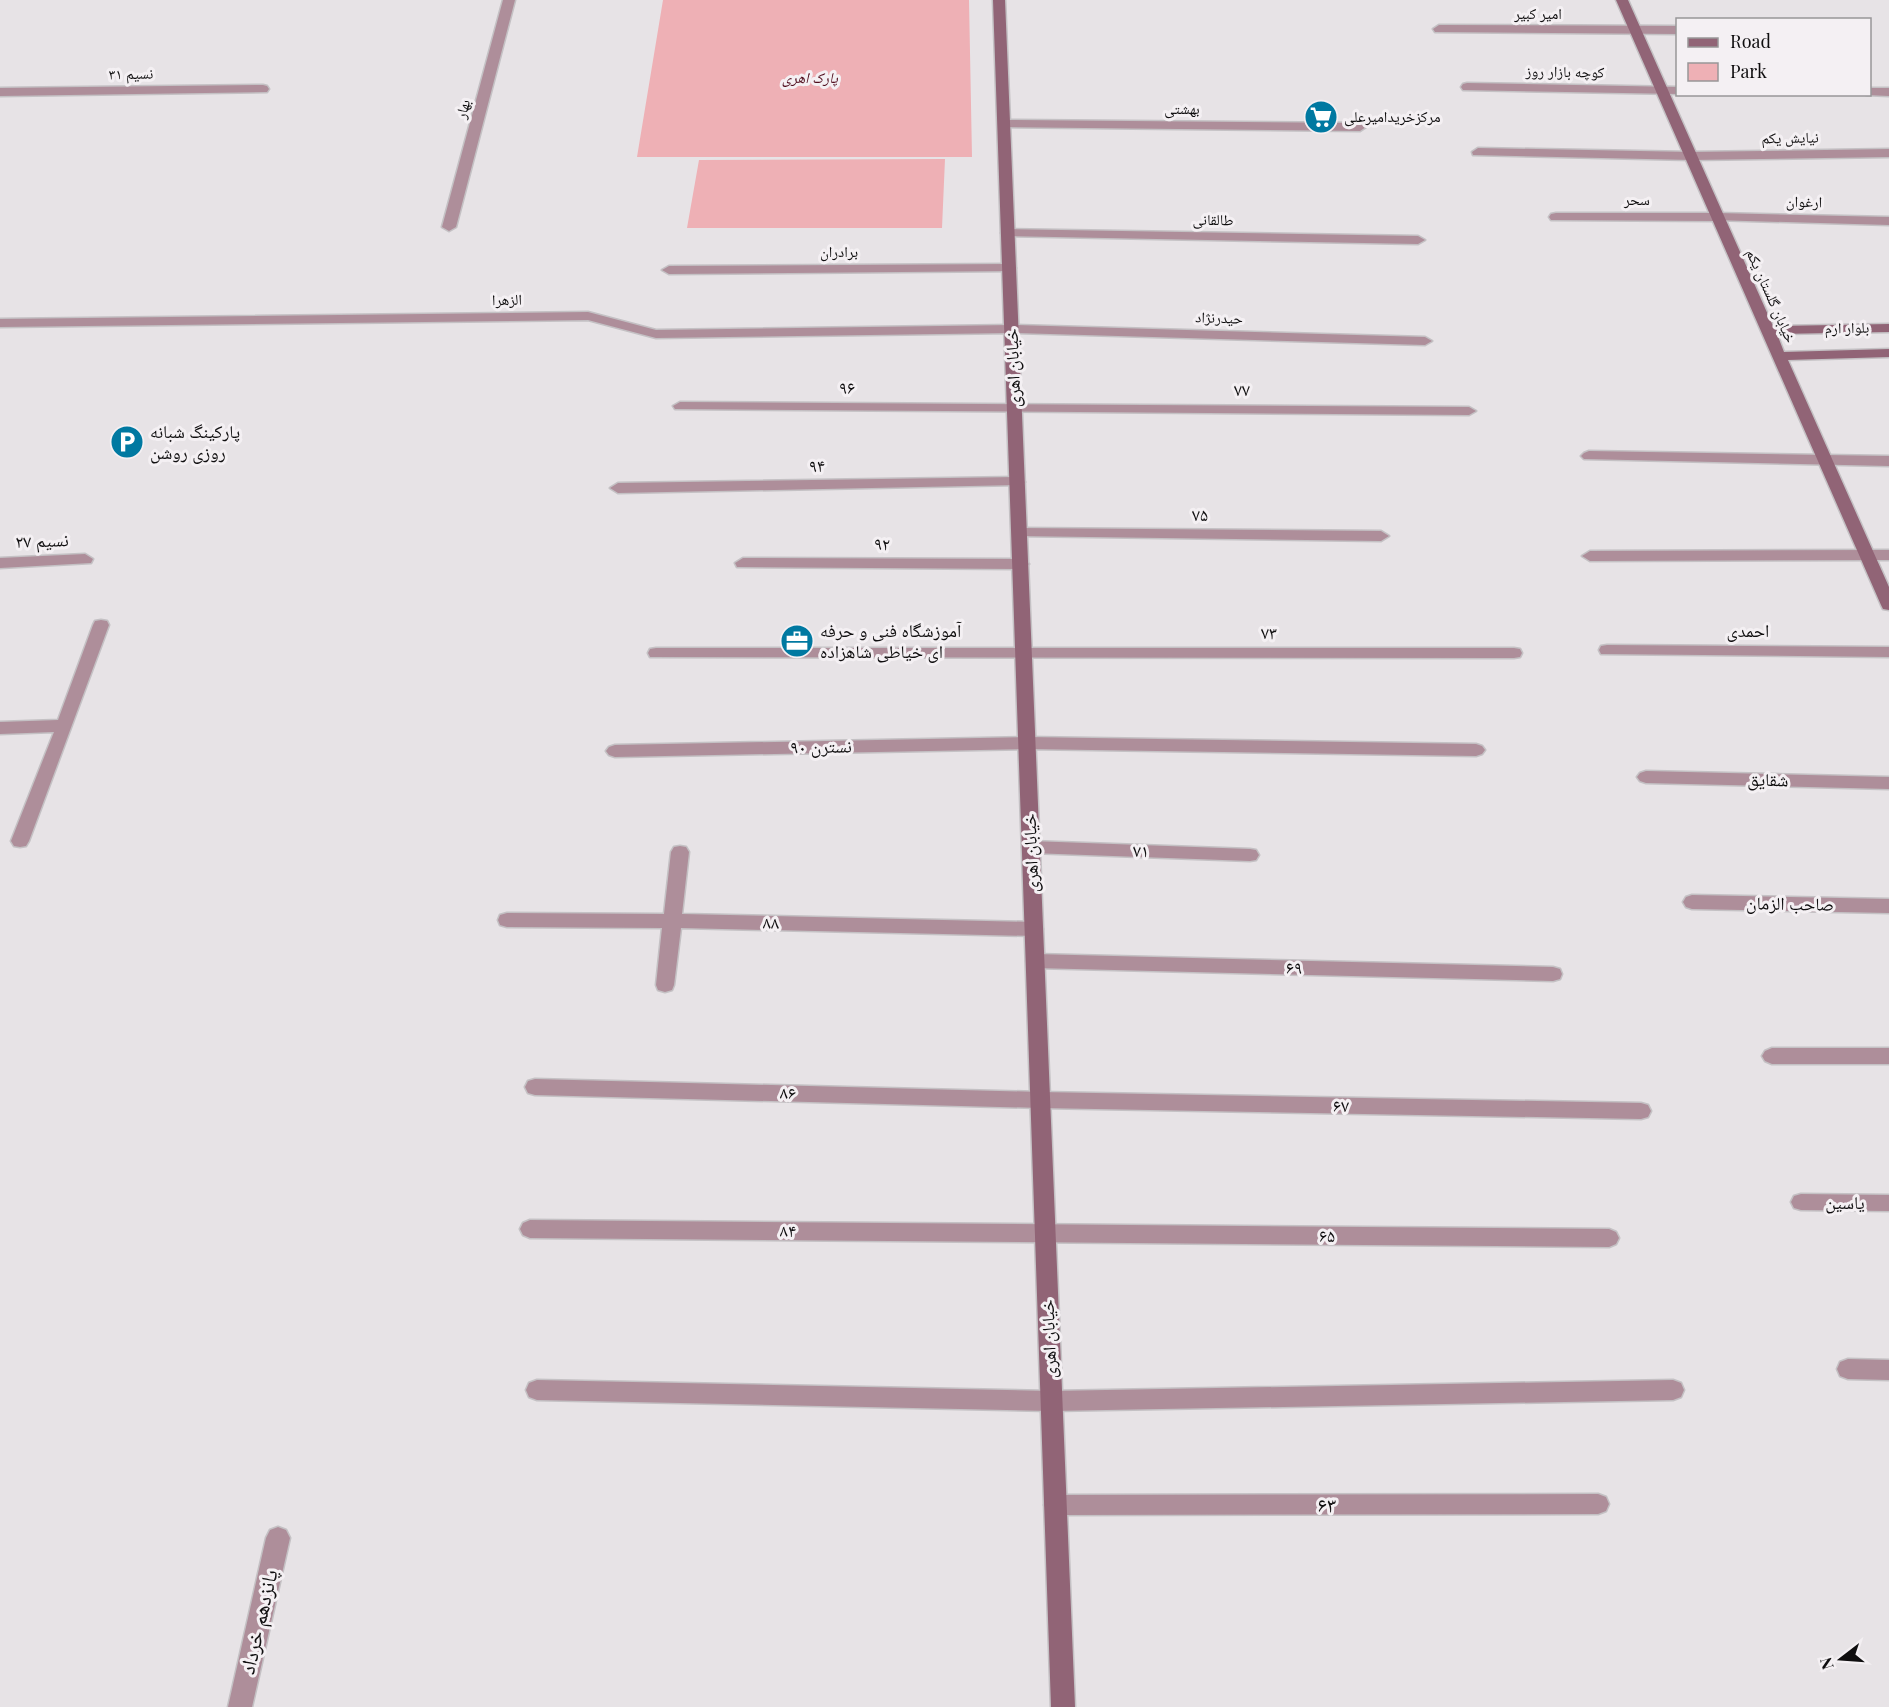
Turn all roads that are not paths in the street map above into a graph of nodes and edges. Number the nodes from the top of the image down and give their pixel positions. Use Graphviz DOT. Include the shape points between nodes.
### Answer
graph roads {
  1 [pos="509,0"];
  2 [pos="999,0"];
  3 [pos="1622,0"];
  4 [pos="1439,29"];
  5 [pos="1636,30"];
  6 [pos="1676,30"];
  7 [pos="1467,87"];
  8 [pos="263,89"];
  9 [pos="1662,91"];
  10 [pos="1676,91"];
  11 [pos="0,92"];
  12 [pos="1871,92"];
  13 [pos="1889,92"];
  14 [pos="1004,124"];
  15 [pos="1360,127"];
  16 [pos="1478,152"];
  17 [pos="1889,153"];
  18 [pos="1691,156"];
  19 [pos="1556,217"];
  20 [pos="1718,217"];
  21 [pos="1889,221"];
  22 [pos="449,227"];
  23 [pos="1008,233"];
  24 [pos="1418,240"];
  25 [pos="1010,268"];
  26 [pos="669,270"];
  27 [pos="0,323"];
  28 [pos="1889,328"];
  29 [pos="1012,329"];
  30 [pos="1768,330"];
  31 [pos="1425,340"];
  32 [pos="1889,353"];
  33 [pos="1779,356"];
  34 [pos="680,406"];
  35 [pos="1015,408"];
  36 [pos="1469,411"];
  37 [pos="1589,456"];
  38 [pos="1889,461"];
  39 [pos="1826,462"];
  40 [pos="1017,482"];
  41 [pos="618,488"];
  42 [pos="1020,533"];
  43 [pos="1381,536"];
  44 [pos="1867,555"];
  45 [pos="1889,555"];
  46 [pos="1590,556"];
  47 [pos="85,559"];
  48 [pos="0,563"];
  49 [pos="743,563"];
  50 [pos="1021,564"];
  51 [pos="1889,605"];
  52 [pos="100,625"];
  53 [pos="1606,650"];
  54 [pos="1024,652"];
  55 [pos="1889,652"];
  56 [pos="656,653"];
  57 [pos="1514,653"];
  58 [pos="65,726"];
  59 [pos="0,728"];
  60 [pos="1028,743"];
  61 [pos="1476,750"];
  62 [pos="615,751"];
  63 [pos="1646,777"];
  64 [pos="1889,783"];
  65 [pos="20,842"];
  66 [pos="1031,847"];
  67 [pos="680,852"];
  68 [pos="1250,855"];
  69 [pos="1692,902"];
  70 [pos="1889,906"];
  71 [pos="507,920"];
  72 [pos="672,921"];
  73 [pos="1034,929"];
  74 [pos="1035,961"];
  75 [pos="1553,974"];
  76 [pos="665,985"];
  77 [pos="1772,1056"];
  78 [pos="1889,1056"];
  79 [pos="535,1087"];
  80 [pos="1041,1100"];
  81 [pos="1641,1111"];
  82 [pos="1801,1203"];
  83 [pos="1889,1203"];
  84 [pos="530,1229"];
  85 [pos="1046,1234"];
  86 [pos="1609,1238"];
  87 [pos="1848,1369"];
  88 [pos="1889,1370"];
  89 [pos="537,1390"];
  90 [pos="1674,1390"];
  91 [pos="1051,1401"];
  92 [pos="1598,1504"];
  93 [pos="1055,1505"];
  94 [pos="278,1538"];
  95 [pos="240,1707"];
  96 [pos="1062,1707"];
  1 -- 22 [label="street, بهار"];
  2 -- 14 [label="street, خیابان اهری"];
  3 -- 5 [label="street, خیابان گلستان یکم"];
  4 -- 5 [label="street, امیر کبیر"];
  5 -- 6 [label="street, امیر کبیر"];
  5 -- 9 [label="street, خیابان گلستان یکم"];
  7 -- 9 [label="street, کوچه بازار روز"];
  8 -- 11 [label="street, نسیم ۳۱"];
  9 -- 10 [label="street, کوچه بازار روز"];
  9 -- 18 [label="street, خیابان گلستان یکم"];
  12 -- 13 [label="street"];
  14 -- 15 [label="street, بهشتی"];
  14 -- 23 [label="street, خیابان اهری"];
  16 -- 18 [label="street, نیایش یکم"];
  17 -- 18 [label="street, نیایش یکم"];
  18 -- 20 [label="street, خیابان گلستان یکم"];
  19 -- 20 [label="street, سحر"];
  20 -- 21 [label="street, ارغوان"];
  20 -- 30 [label="street, خیابان گلستان یکم"];
  23 -- 24 [label="street, طالقانی"];
  23 -- 25 [label="street, خیابان اهری"];
  25 -- 26 [label="street, برادران"];
  25 -- 29 [label="street, خیابان اهری"];
  27 -- 29 [label="street, الزهرا" via="588,316 656,334"];
  28 -- 30 [label="street, بلوار ارم"];
  29 -- 31 [label="street, حیدرنژاد"];
  29 -- 35 [label="street, خیابان اهری"];
  30 -- 33 [label="street, خیابان گلستان یکم"];
  32 -- 33 [label="street, بلوار ارم"];
  33 -- 39 [label="street, خیابان گلستان یکم"];
  34 -- 35 [label="street, ۹۶"];
  35 -- 36 [label="street, ۷۷"];
  35 -- 40 [label="street, خیابان اهری"];
  37 -- 39 [label="street"];
  38 -- 39 [label="street"];
  39 -- 44 [label="street, خیابان گلستان یکم"];
  40 -- 41 [label="street, ۹۴"];
  40 -- 42 [label="street, خیابان اهری"];
  42 -- 43 [label="street, ۷۵"];
  42 -- 50 [label="street, خیابان اهری"];
  44 -- 45 [label="street"];
  44 -- 46 [label="street"];
  44 -- 51 [label="street, خیابان گلستان یکم"];
  47 -- 48 [label="street, نسیم ۲۷"];
  49 -- 50 [label="street, ۹۲"];
  50 -- 54 [label="street, خیابان اهری"];
  52 -- 58 [label="street"];
  53 -- 55 [label="street, احمدی"];
  54 -- 56 [label="street, ۷۳"];
  54 -- 57 [label="street, ۷۳"];
  54 -- 60 [label="street, خیابان اهری"];
  58 -- 59 [label="street"];
  58 -- 65 [label="street"];
  60 -- 61 [label="street, نسترن ۹۰"];
  60 -- 62 [label="street, نسترن ۹۰"];
  60 -- 66 [label="street, خیابان اهری"];
  63 -- 64 [label="street, شقایق"];
  66 -- 68 [label="street, ۷۱"];
  66 -- 73 [label="street, خیابان اهری"];
  67 -- 72 [label="street"];
  69 -- 70 [label="street, صاحب الزمان"];
  71 -- 72 [label="street, ۸۸"];
  72 -- 73 [label="street, ۸۸"];
  72 -- 76 [label="street"];
  73 -- 74 [label="street, خیابان اهری"];
  74 -- 75 [label="street, ۶۹"];
  74 -- 80 [label="street, خیابان اهری"];
  77 -- 78 [label="street"];
  79 -- 80 [label="street, ۸۶"];
  80 -- 81 [label="street, ۶۷"];
  80 -- 85 [label="street, خیابان اهری"];
  82 -- 83 [label="street, یاسین"];
  84 -- 85 [label="street, ۸۴"];
  85 -- 86 [label="street, ۶۵"];
  85 -- 91 [label="street, خیابان اهری"];
  87 -- 88 [label="street"];
  89 -- 91 [label="street"];
  90 -- 91 [label="street"];
  91 -- 93 [label="street, خیابان اهری"];
  92 -- 93 [label="street, ۶۳"];
  93 -- 96 [label="street, خیابان اهری"];
  94 -- 95 [label="street, پانزدهم خرداد"];
}
